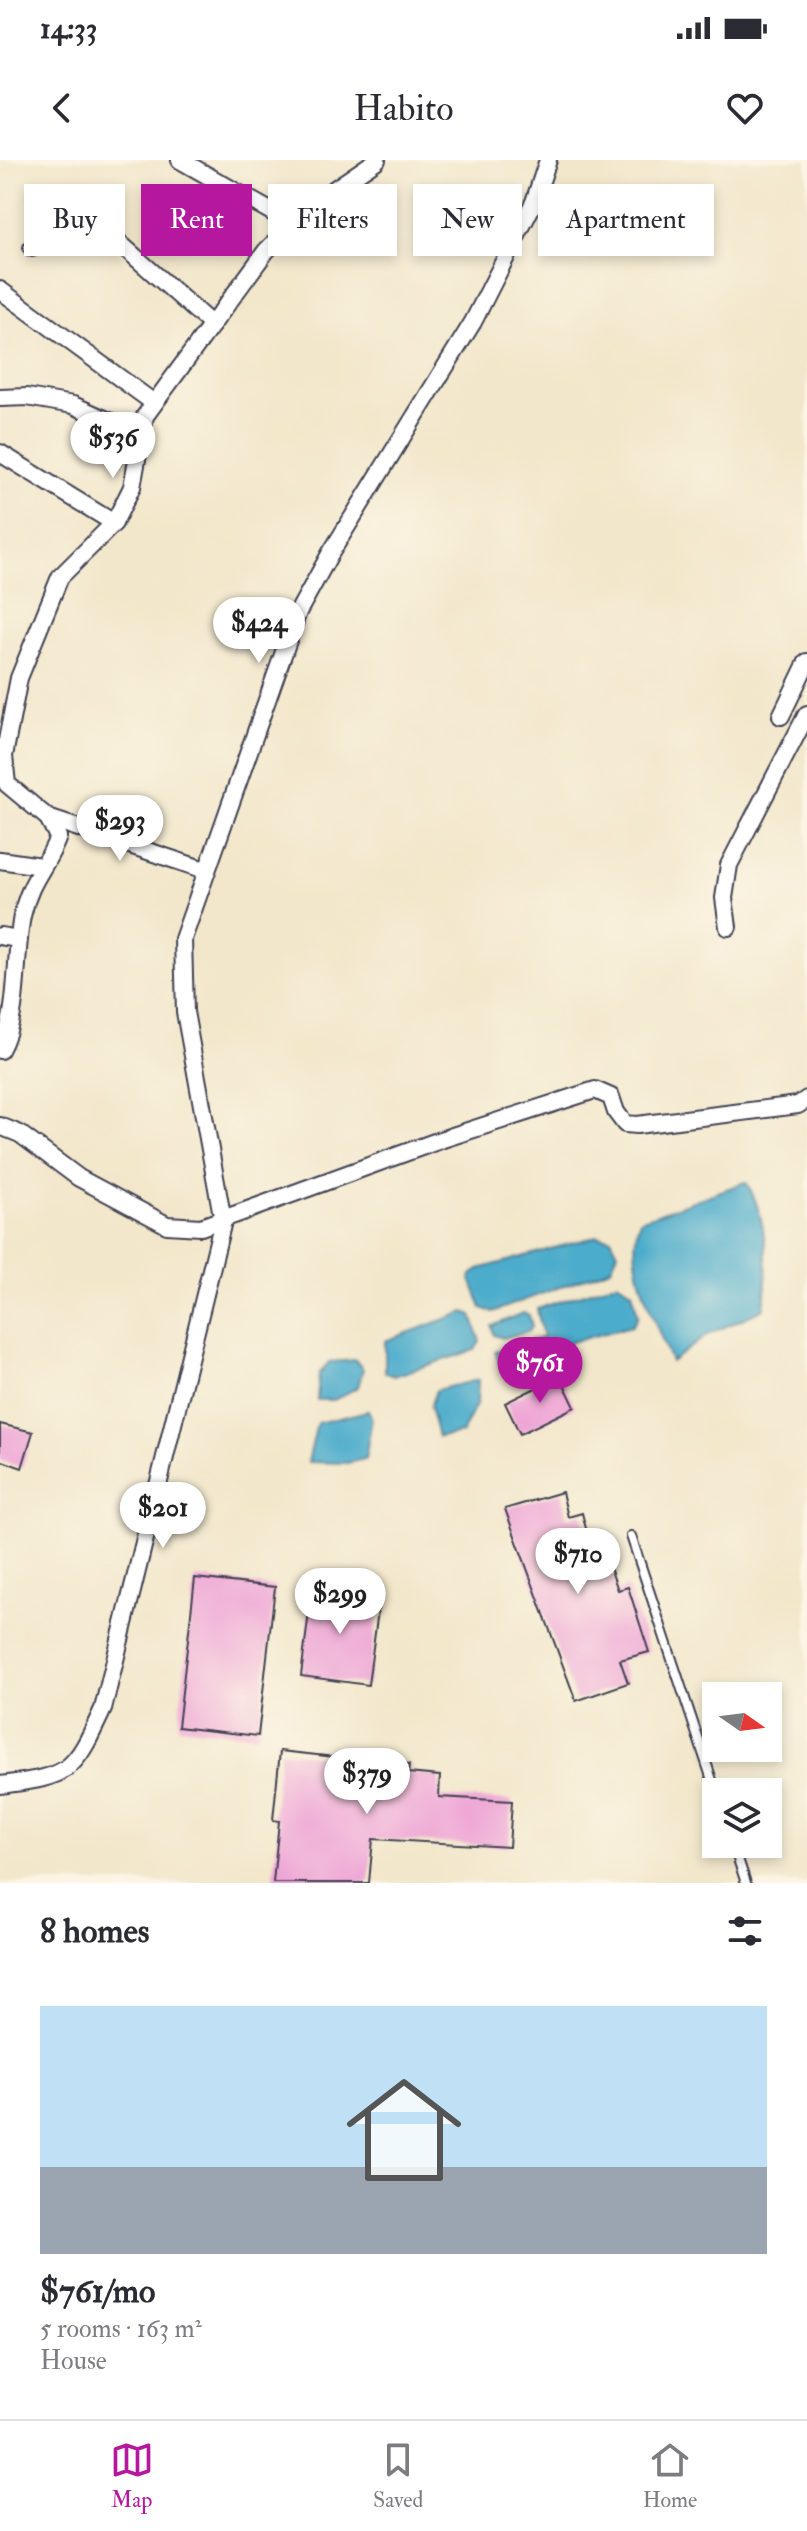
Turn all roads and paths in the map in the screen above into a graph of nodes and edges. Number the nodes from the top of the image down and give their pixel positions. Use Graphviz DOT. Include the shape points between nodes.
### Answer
graph roads {
  1 [pos="180,160"];
  2 [pos="377,160"];
  3 [pos="548,160"];
  4 [pos="342,184"];
  5 [pos="268,210"];
  6 [pos="125,248"];
  7 [pos="268,249"];
  8 [pos="0,290"];
  9 [pos="212,325"];
  10 [pos="0,398"];
  11 [pos="154,403"];
  12 [pos="141,435"];
  13 [pos="0,453"];
  14 [pos="114,523"];
  15 [pos="807,662"];
  16 [pos="6,713"];
  17 [pos="807,714"];
  18 [pos="781,716"];
  19 [pos="48,818"];
  20 [pos="0,860"];
  21 [pos="41,866"];
  22 [pos="205,870"];
  23 [pos="728,927"];
  24 [pos="0,936"];
  25 [pos="19,939"];
  26 [pos="6,983"];
  27 [pos="0,1050"];
  28 [pos="807,1099"];
  29 [pos="0,1126"];
  30 [pos="223,1221"];
  31 [pos="631,1536"];
  32 [pos="711,1778"];
  33 [pos="0,1785"];
  34 [pos="738,1858"];
  35 [pos="746,1883"];
  1 -- 5 [label="street"];
  2 -- 4 [label="street"];
  3 -- 22 [label="street" via="534,202 473,322 298,612"];
  6 -- 9 [label="street"];
  7 -- 9 [label="street"];
  8 -- 11 [label="street"];
  9 -- 11 [label="street"];
  10 -- 12 [label="street" via="73,405"];
  11 -- 12 [label="street"];
  12 -- 14 [label="street" via="132,487"];
  13 -- 14 [label="street"];
  14 -- 16 [label="street" via="60,577"];
  15 -- 18 [label="street"];
  16 -- 19 [label="street" via="7,784"];
  17 -- 23 [label="street" via="729,865 724,898"];
  19 -- 21 [label="street" via="58,837"];
  19 -- 22 [label="street"];
  20 -- 21 [label="street"];
  21 -- 25 [label="street" via="30,884"];
  22 -- 30 [label="street" via="183,939 185,1012"];
  24 -- 25 [label="street"];
  25 -- 26 [label="street"];
  26 -- 27 [label="street" via="13,1018"];
  28 -- 30 [label="street" via="798,1105 637,1125 625,1124 611,1097 595,1090 443,1139"];
  29 -- 30 [label="street" via="20,1134 79,1178 167,1225 201,1227"];
  30 -- 33 [label="street" via="103,1709 83,1753 53,1778"];
  31 -- 32 [label="lane"];
  34 -- 35 [label="lane"];
}
